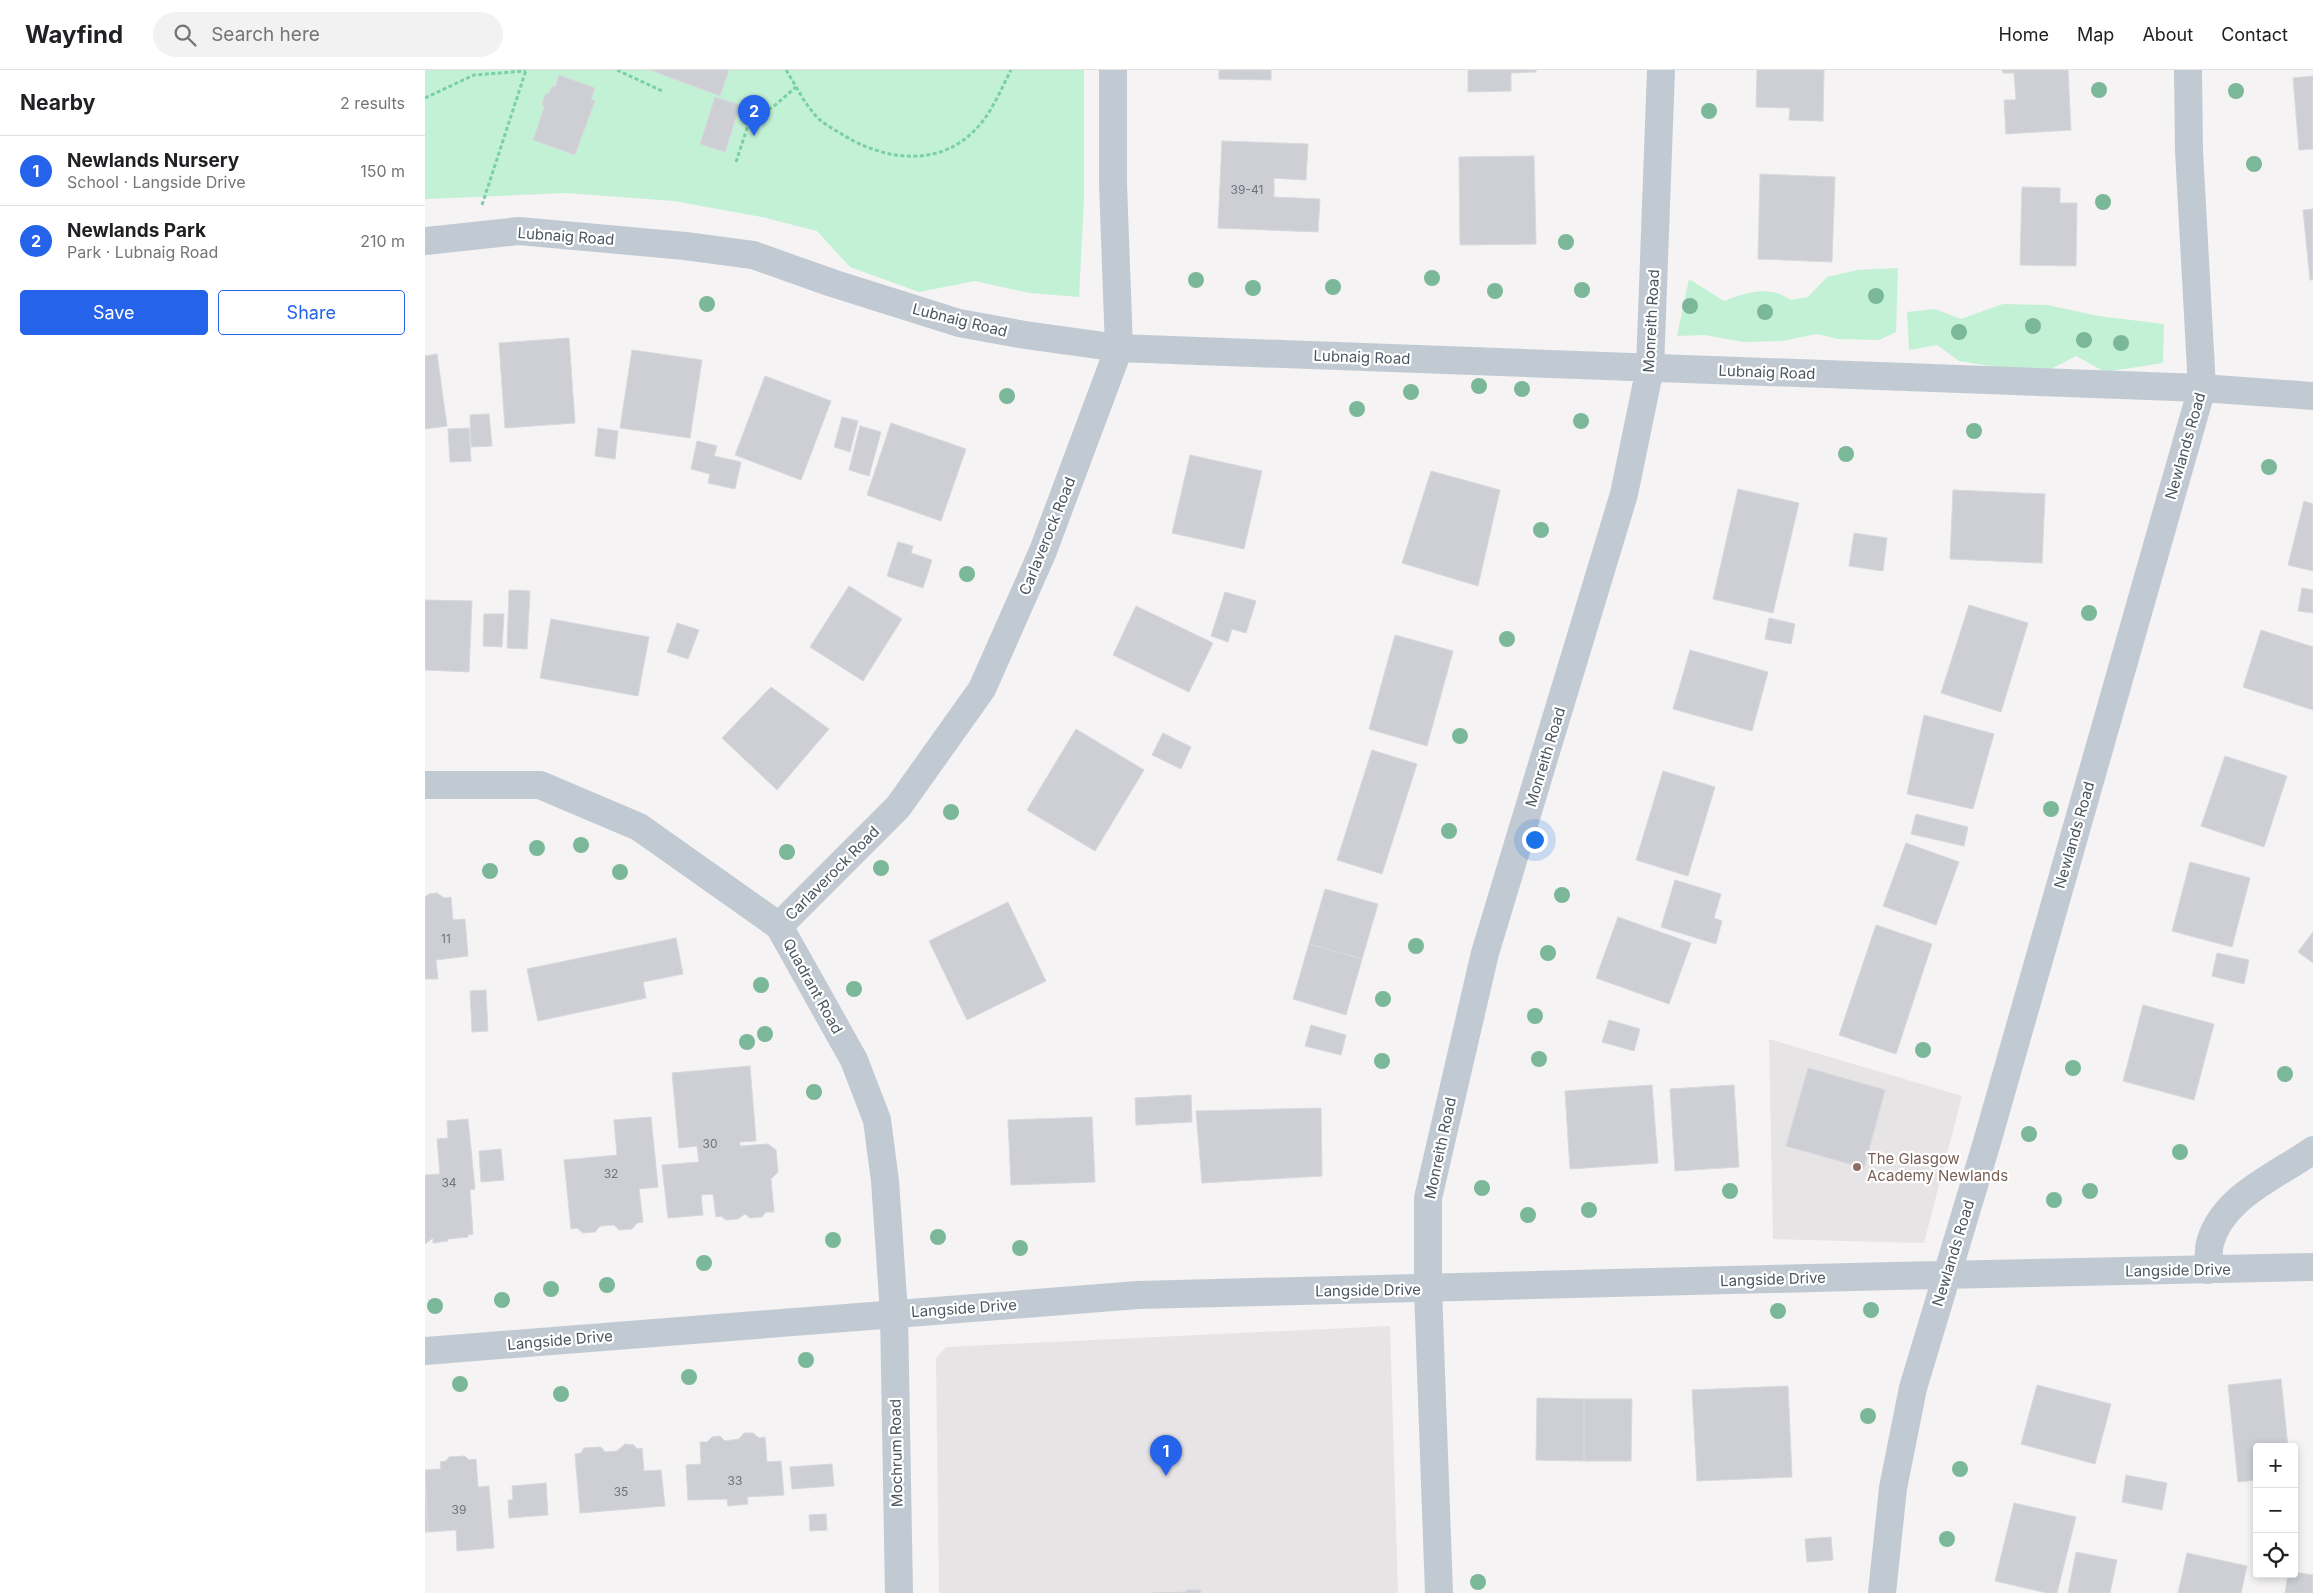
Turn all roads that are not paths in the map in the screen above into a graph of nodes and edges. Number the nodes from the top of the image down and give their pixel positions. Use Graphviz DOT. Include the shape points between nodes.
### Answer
graph roads {
  1 [pos="1113,70"];
  2 [pos="1661,70"];
  3 [pos="2187,70"];
  4 [pos="425,241"];
  5 [pos="1119,348"];
  6 [pos="1650,368"];
  7 [pos="2202,388"];
  8 [pos="2313,396"];
  9 [pos="425,785"];
  10 [pos="779,926"];
  11 [pos="2313,1150"];
  12 [pos="2313,1267"];
  13 [pos="2208,1270"];
  14 [pos="1945,1274"];
  15 [pos="1428,1289"];
  16 [pos="894,1313"];
  17 [pos="425,1351"];
  18 [pos="899,1593"];
  19 [pos="1439,1593"];
  20 [pos="1882,1593"];
  1 -- 5 [label="street, Carlaverock Road"];
  2 -- 6 [label="street, Monreith Road"];
  3 -- 7 [label="street, Newlands Road"];
  4 -- 5 [label="street, Lubnaig Road" via="519,231 753,255 959,323"];
  5 -- 6 [label="street, Lubnaig Road"];
  5 -- 10 [label="street, Carlaverock Road" via="1043,551 982,689 898,807"];
  6 -- 7 [label="street, Lubnaig Road"];
  6 -- 15 [label="street, Monreith Road" via="1624,494 1485,953 1428,1198"];
  7 -- 8 [label="street, Lubnaig Road"];
  7 -- 14 [label="street, Newlands Road" via="1989,1133"];
  9 -- 10 [label="street, Quadrant Road" via="540,785 639,827"];
  10 -- 16 [label="street, Quadrant Road" via="854,1060 877,1120 885,1181"];
  11 -- 13 [label="street" via="2241,1196 2229,1209 2218,1224 2210,1244"];
  12 -- 13 [label="street, Langside Drive"];
  13 -- 14 [label="street, Langside Drive"];
  14 -- 15 [label="street, Langside Drive"];
  14 -- 20 [label="street, Newlands Road" via="1913,1388 1893,1488"];
  15 -- 16 [label="street, Langside Drive" via="1138,1295"];
  15 -- 19 [label="street, Monreith Road"];
  16 -- 17 [label="street, Langside Drive"];
  16 -- 18 [label="street, Mochrum Road"];
}
